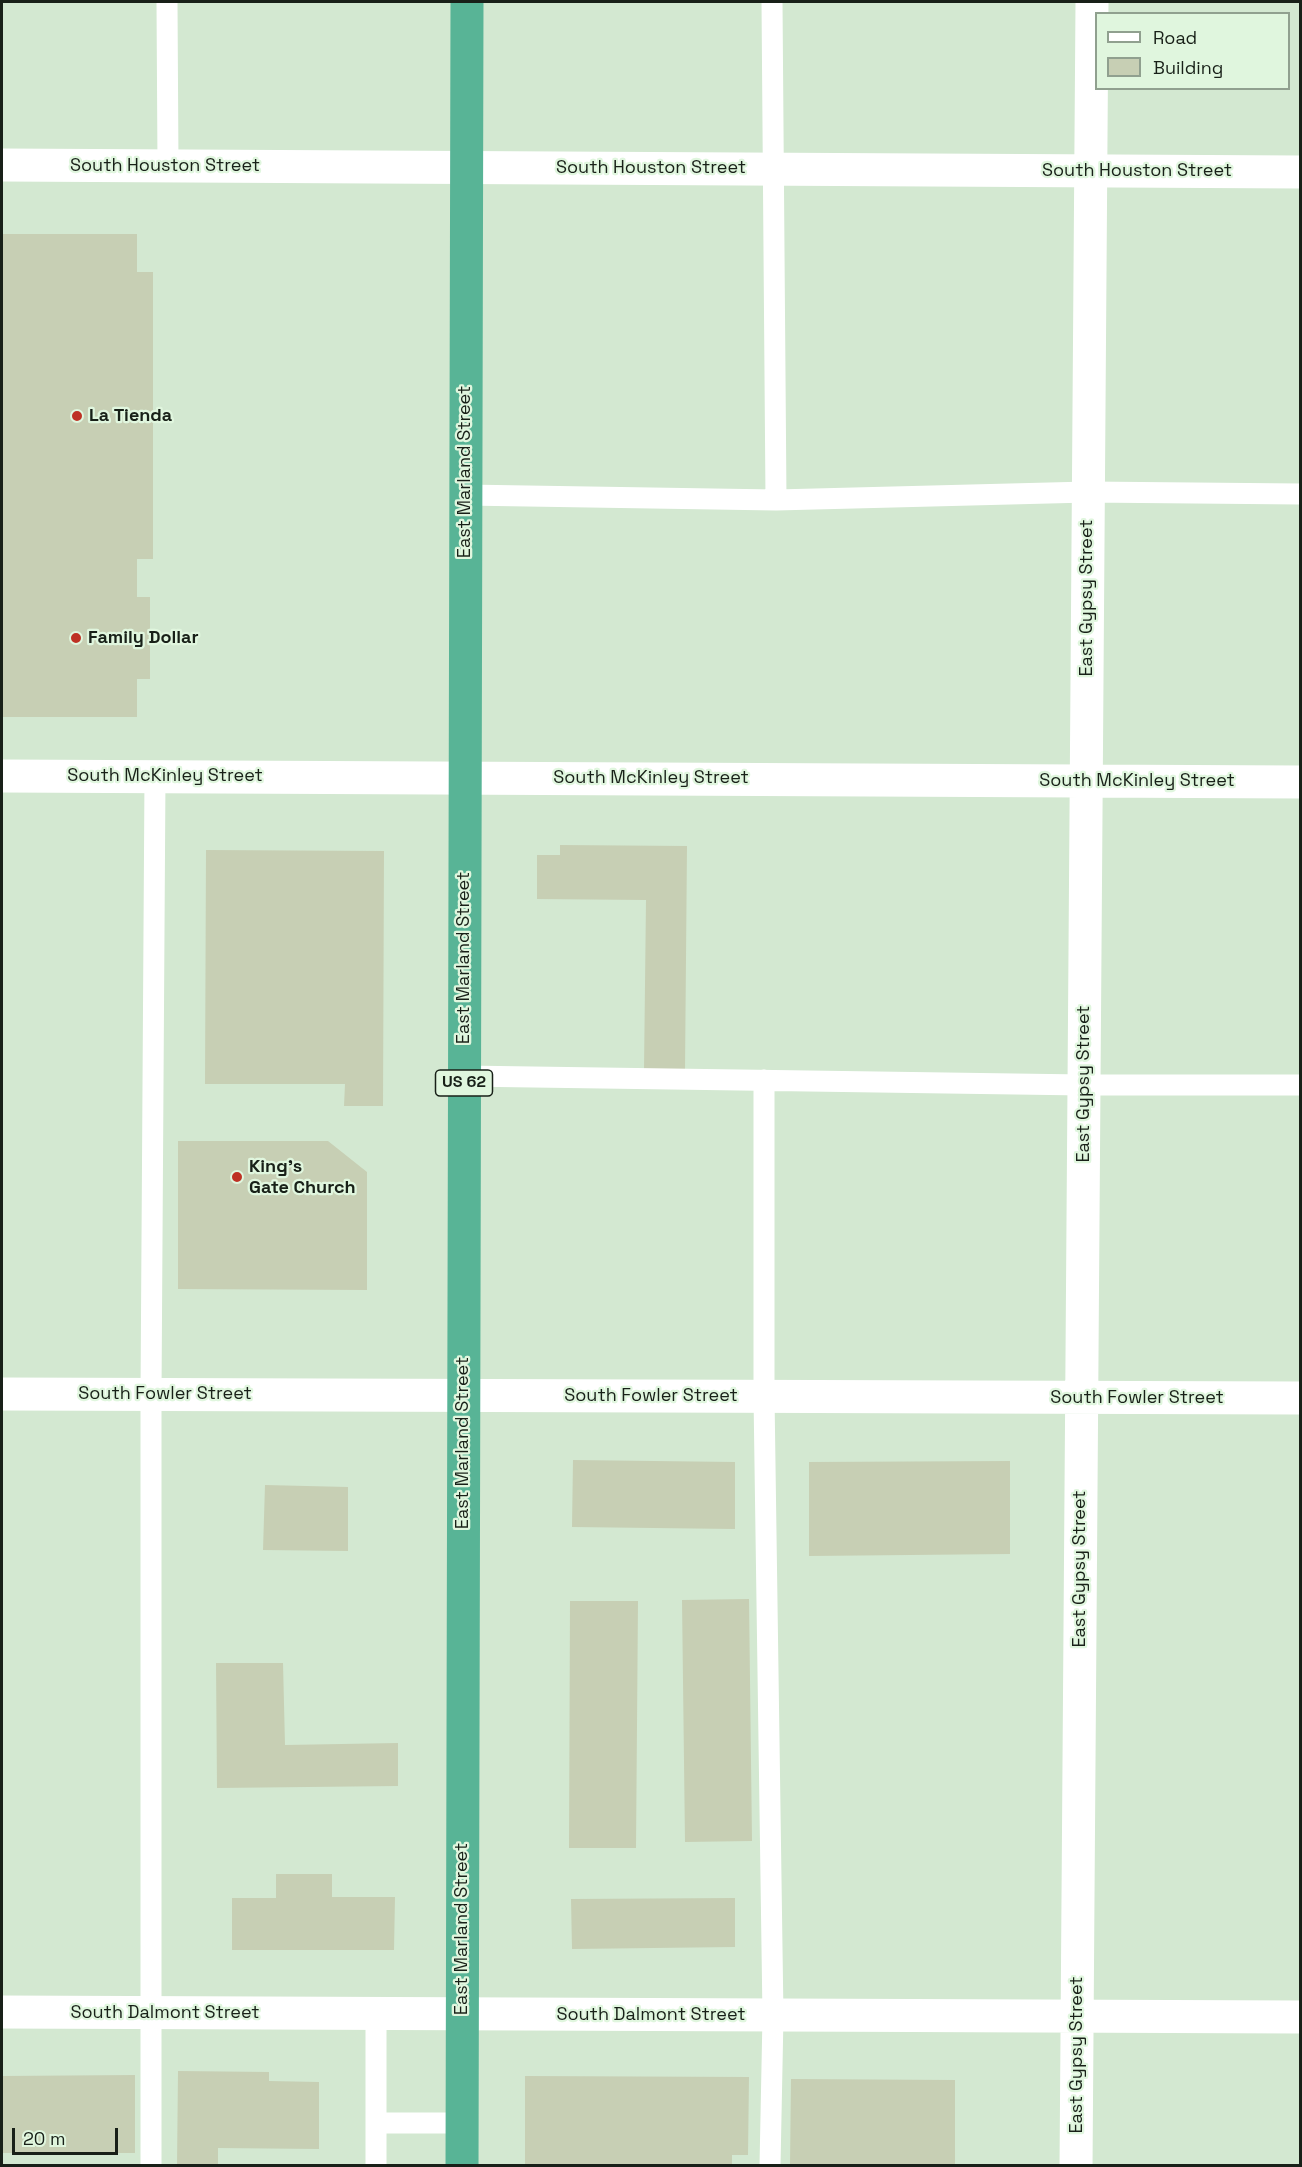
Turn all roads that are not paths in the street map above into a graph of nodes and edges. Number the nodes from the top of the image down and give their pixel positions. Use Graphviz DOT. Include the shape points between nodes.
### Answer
graph roads {
  1 [pos="167,2"];
  2 [pos="467,2"];
  3 [pos="772,2"];
  4 [pos="1092,2"];
  5 [pos="2,165"];
  6 [pos="168,166"];
  7 [pos="466,167"];
  8 [pos="773,169"];
  9 [pos="1091,171"];
  10 [pos="1300,172"];
  11 [pos="1088,492"];
  12 [pos="1300,494"];
  13 [pos="465,495"];
  14 [pos="776,500"];
  15 [pos="2,776"];
  16 [pos="154,776"];
  17 [pos="465,777"];
  18 [pos="1086,781"];
  19 [pos="1300,782"];
  20 [pos="464,1076"];
  21 [pos="764,1080"];
  22 [pos="1084,1085"];
  23 [pos="1300,1085"];
  24 [pos="2,1394"];
  25 [pos="151,1394"];
  26 [pos="463,1395"];
  27 [pos="764,1396"];
  28 [pos="1082,1398"];
  29 [pos="1300,1398"];
  30 [pos="2,2012"];
  31 [pos="151,2013"];
  32 [pos="376,2013"];
  33 [pos="462,2014"];
  34 [pos="773,2016"];
  35 [pos="1077,2018"];
  36 [pos="1300,2018"];
  37 [pos="376,2123"];
  38 [pos="462,2123"];
  39 [pos="151,2166"];
  40 [pos="376,2166"];
  41 [pos="462,2166"];
  42 [pos="770,2166"];
  43 [pos="1076,2166"];
  1 -- 6 [label="lane"];
  2 -- 7 [label="highway, East Marland Street / US 62"];
  3 -- 8 [label="lane"];
  4 -- 9 [label="street, East Gypsy Street"];
  5 -- 6 [label="street, South Houston Street"];
  6 -- 7 [label="street, South Houston Street"];
  7 -- 8 [label="street, South Houston Street"];
  7 -- 13 [label="highway, East Marland Street / US 62"];
  8 -- 9 [label="street, South Houston Street"];
  8 -- 14 [label="lane"];
  9 -- 10 [label="street, South Houston Street"];
  9 -- 11 [label="street, East Gypsy Street"];
  11 -- 12 [label="lane"];
  11 -- 14 [label="lane"];
  11 -- 18 [label="street, East Gypsy Street"];
  13 -- 14 [label="lane"];
  13 -- 17 [label="highway, East Marland Street / US 62"];
  15 -- 16 [label="street, South McKinley Street"];
  16 -- 17 [label="street, South McKinley Street"];
  16 -- 25 [label="lane"];
  17 -- 18 [label="street, South McKinley Street"];
  17 -- 20 [label="highway, East Marland Street / US 62"];
  18 -- 19 [label="street, South McKinley Street"];
  18 -- 22 [label="street, East Gypsy Street"];
  20 -- 21 [label="lane"];
  20 -- 26 [label="highway, East Marland Street / US 62"];
  21 -- 22 [label="lane"];
  21 -- 27 [label="lane"];
  22 -- 23 [label="lane"];
  22 -- 28 [label="street, East Gypsy Street"];
  24 -- 25 [label="street, South Fowler Street"];
  25 -- 26 [label="street, South Fowler Street"];
  25 -- 31 [label="lane"];
  26 -- 27 [label="street, South Fowler Street"];
  26 -- 33 [label="highway, East Marland Street / US 62"];
  27 -- 28 [label="street, South Fowler Street"];
  27 -- 34 [label="lane"];
  28 -- 29 [label="street, South Fowler Street"];
  28 -- 35 [label="street, East Gypsy Street"];
  30 -- 31 [label="street, South Dalmont Street"];
  31 -- 32 [label="street, South Dalmont Street"];
  31 -- 39 [label="lane"];
  32 -- 33 [label="street, South Dalmont Street"];
  32 -- 37 [label="lane"];
  33 -- 34 [label="street, South Dalmont Street"];
  33 -- 38 [label="highway, East Marland Street / US 62"];
  34 -- 35 [label="street, South Dalmont Street"];
  34 -- 42 [label="lane"];
  35 -- 36 [label="street, South Dalmont Street"];
  35 -- 43 [label="street, East Gypsy Street"];
  37 -- 38 [label="lane"];
  37 -- 40 [label="lane"];
  38 -- 41 [label="highway, East Marland Street / US 62"];
}
